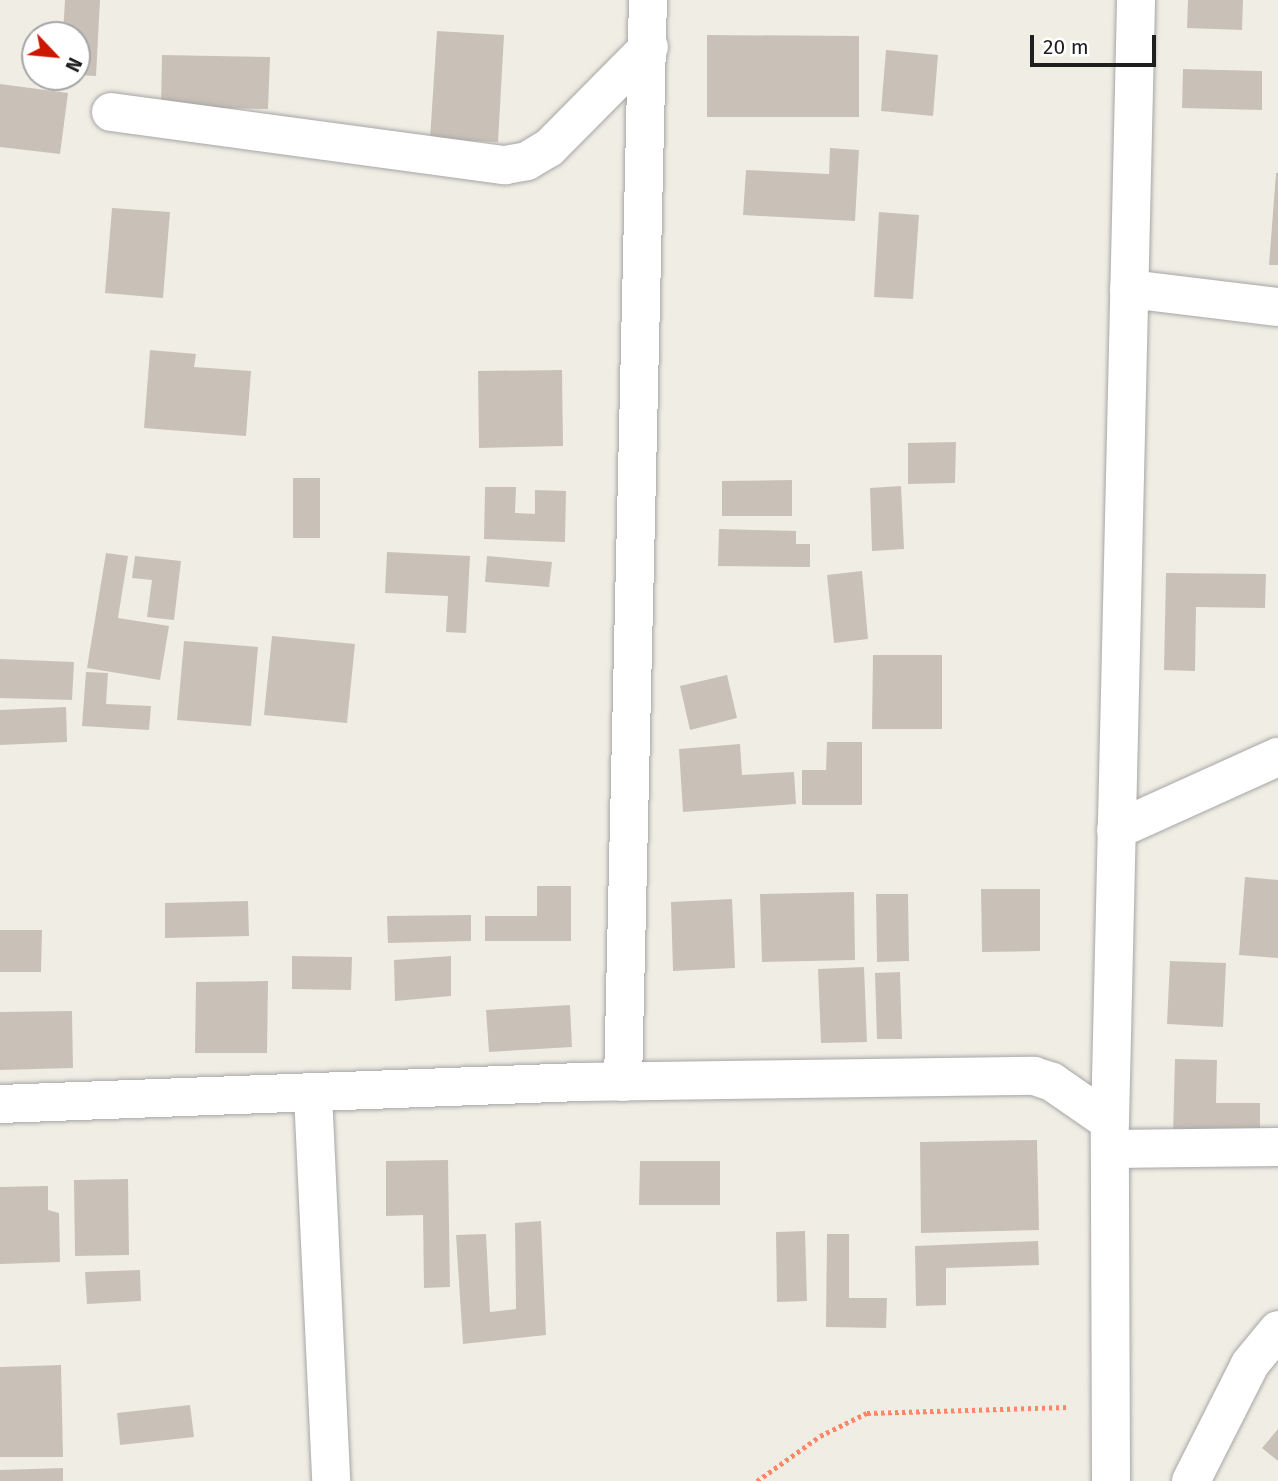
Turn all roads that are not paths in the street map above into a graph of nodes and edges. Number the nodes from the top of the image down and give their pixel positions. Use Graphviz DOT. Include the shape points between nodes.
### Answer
graph roads {
  1 [pos="648,0"];
  2 [pos="1136,0"];
  3 [pos="649,47"];
  4 [pos="111,112"];
  5 [pos="1129,289"];
  6 [pos="1278,307"];
  7 [pos="1278,757"];
  8 [pos="1116,830"];
  9 [pos="623,1082"];
  10 [pos="313,1094"];
  11 [pos="0,1104"];
  12 [pos="1110,1136"];
  13 [pos="1278,1147"];
  14 [pos="1278,1330"];
  15 [pos="331,1481"];
  16 [pos="1111,1481"];
  17 [pos="1191,1481"];
  1 -- 3 [label="street"];
  2 -- 5 [label="street"];
  3 -- 4 [label="street" via="549,148 527,161 505,165"];
  3 -- 9 [label="street"];
  5 -- 6 [label="street"];
  5 -- 8 [label="street"];
  7 -- 8 [label="street"];
  8 -- 12 [label="street"];
  9 -- 10 [label="street"];
  9 -- 12 [label="street" via="1034,1076 1052,1082"];
  10 -- 11 [label="street"];
  10 -- 15 [label="street"];
  12 -- 13 [label="street"];
  12 -- 16 [label="street"];
  14 -- 17 [label="street" via="1250,1364"];
}
